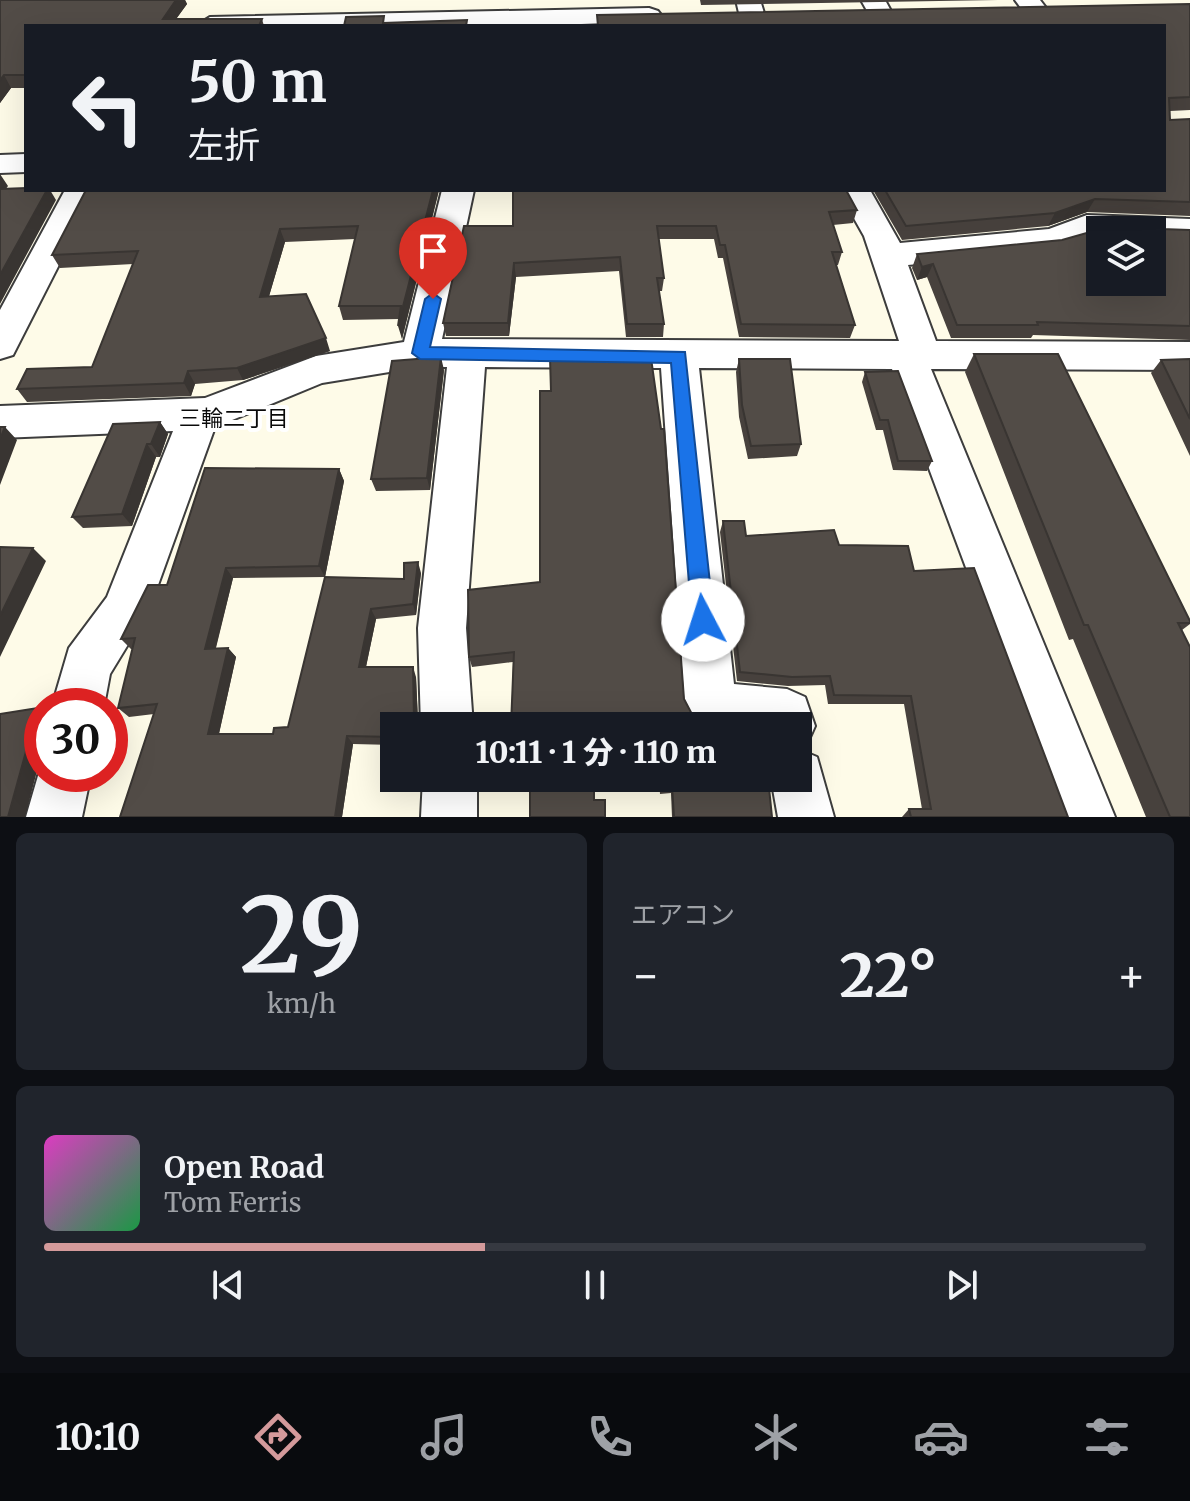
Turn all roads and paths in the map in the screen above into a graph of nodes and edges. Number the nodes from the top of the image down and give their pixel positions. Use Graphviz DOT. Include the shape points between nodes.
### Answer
graph roads {
  1 [pos="210,0"];
  2 [pos="876,6"];
  3 [pos="1004,10"];
  4 [pos="911,11"];
  5 [pos="1044,11"];
  6 [pos="848,12"];
  7 [pos="752,13"];
  8 [pos="785,14"];
  9 [pos="488,15"];
  10 [pos="722,15"];
  11 [pos="675,16"];
  12 [pos="194,24"];
  13 [pos="247,24"];
  14 [pos="24,163"];
  15 [pos="0,164"];
  16 [pos="80,192"];
  17 [pos="458,192"];
  18 [pos="855,192"];
  19 [pos="1190,230"];
  20 [pos="888,256"];
  21 [pos="0,345"];
  22 [pos="420,353"];
  23 [pos="467,355"];
  24 [pos="679,356"];
  25 [pos="1190,356"];
  26 [pos="915,357"];
  27 [pos="200,414"];
  28 [pos="0,422"];
  29 [pos="82,688"];
  30 [pos="446,712"];
  31 [pos="754,712"];
  32 [pos="60,792"];
  33 [pos="450,792"];
  34 [pos="801,792"];
  35 [pos="54,817"];
  36 [pos="449,817"];
  37 [pos="806,817"];
  38 [pos="1087,817"];
  1 -- 12 [label="street"];
  2 -- 4 [label="street"];
  2 -- 6 [label="street"];
  3 -- 5 [label="street"];
  7 -- 8 [label="street"];
  7 -- 10 [label="street"];
  9 -- 11 [label="street"];
  9 -- 13 [label="street"];
  14 -- 15 [label="street"];
  16 -- 21 [label="street"];
  17 -- 22 [label="street"];
  18 -- 20 [label="street"];
  19 -- 20 [label="street" via="1087,226 1054,239"];
  20 -- 26 [label="street"];
  22 -- 23 [label="street"];
  22 -- 27 [label="street" via="316,370"];
  23 -- 24 [label="street"];
  23 -- 30 [label="street" via="442,628"];
  24 -- 26 [label="street"];
  24 -- 31 [label="street" via="711,708"];
  25 -- 26 [label="street"];
  26 -- 38 [label="street"];
  27 -- 28 [label="street"];
  27 -- 29 [label="street" via="125,610 87,665"];
  32 -- 35 [label="street"];
  33 -- 36 [label="street"];
  34 -- 37 [label="street"];
}
